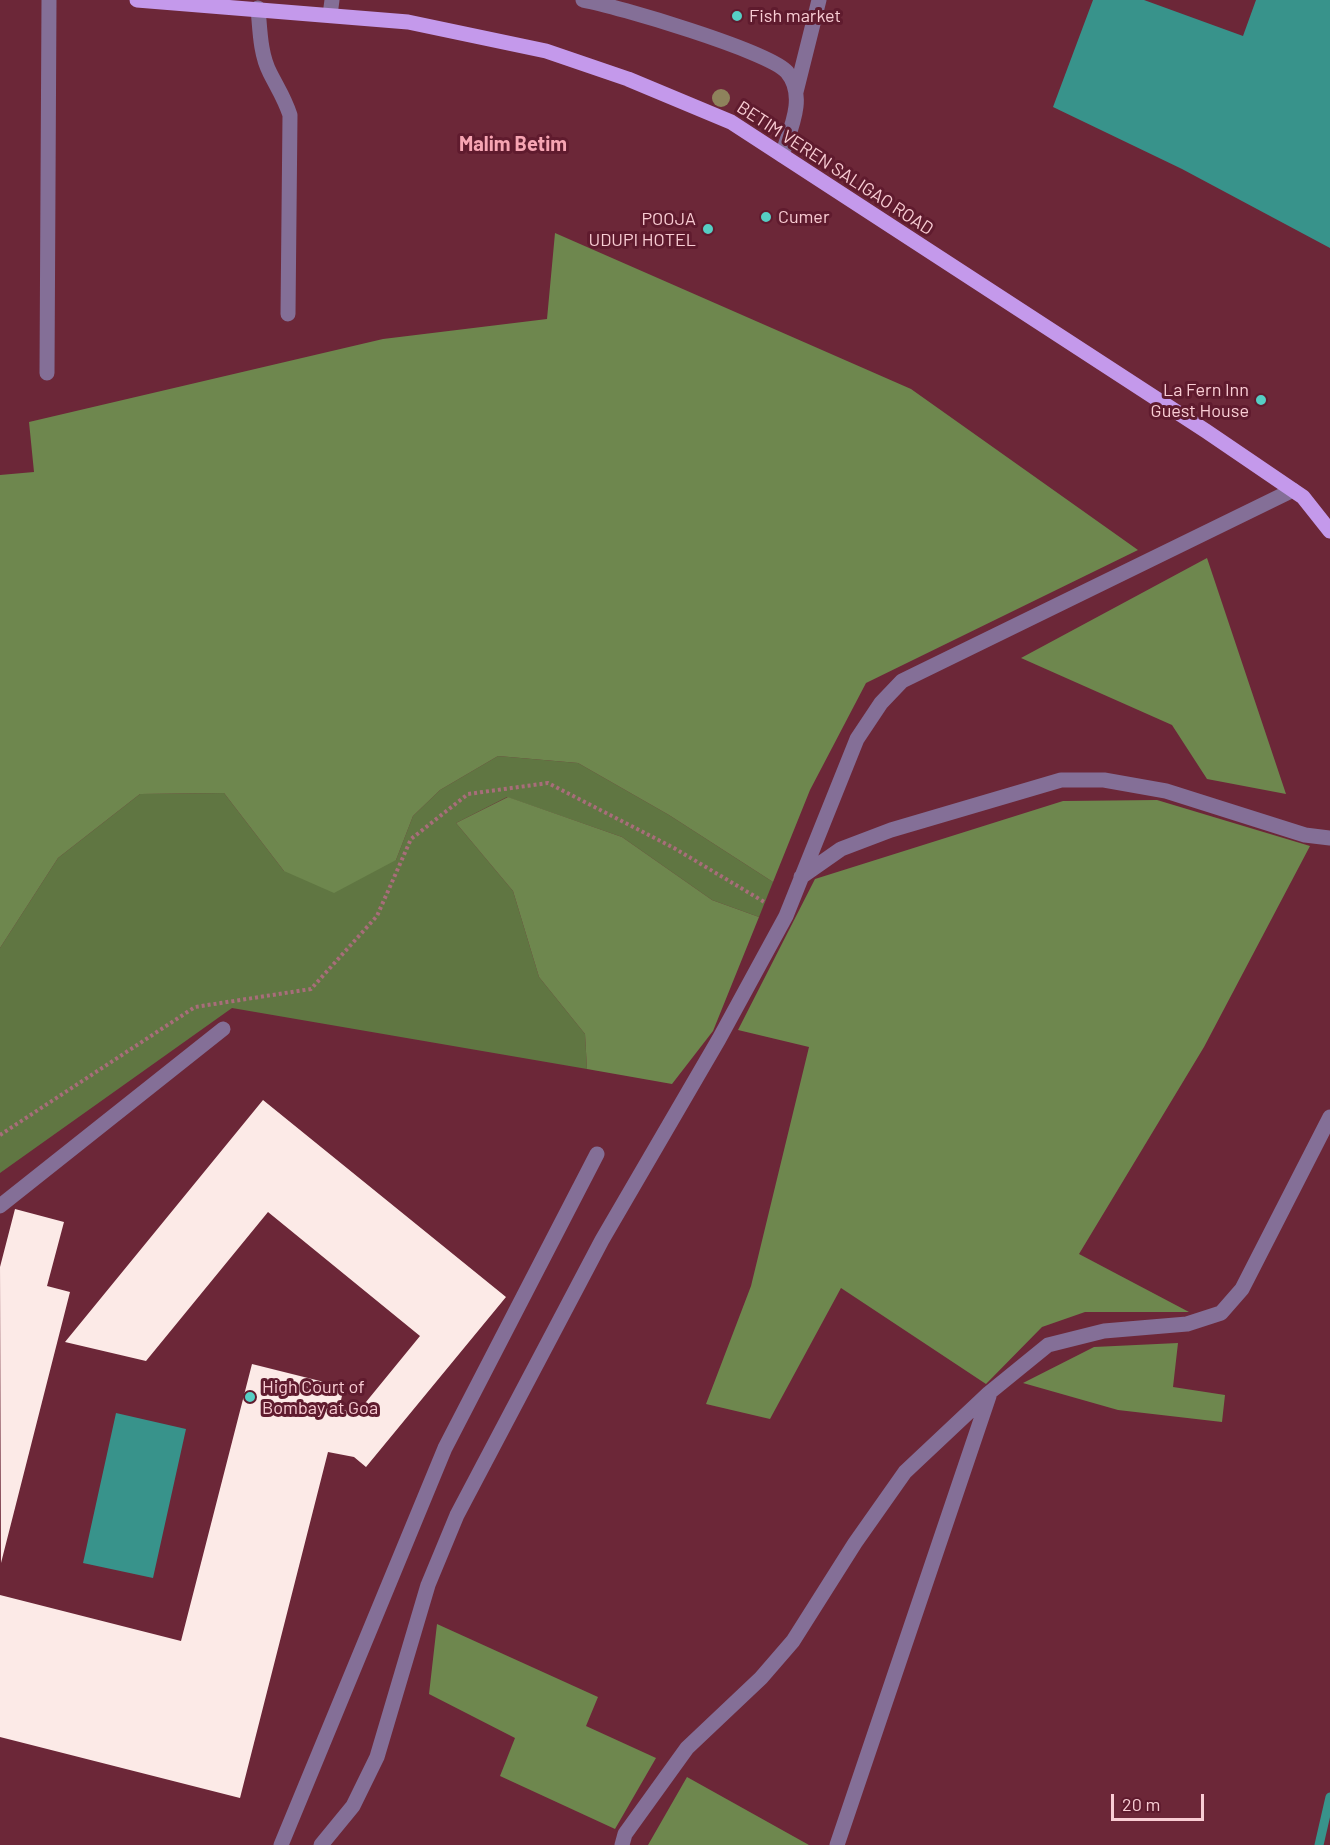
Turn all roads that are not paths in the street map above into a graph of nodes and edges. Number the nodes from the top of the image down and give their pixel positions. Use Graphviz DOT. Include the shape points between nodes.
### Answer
graph roads {
  1 [pos="49,0"];
  2 [pos="137,0"];
  3 [pos="583,0"];
  4 [pos="819,0"];
  5 [pos="331,7"];
  6 [pos="258,8"];
  7 [pos="796,92"];
  8 [pos="782,155"];
  9 [pos="288,314"];
  10 [pos="47,373"];
  11 [pos="1293,490"];
  12 [pos="1330,531"];
  13 [pos="1330,838"];
  14 [pos="801,877"];
  15 [pos="223,1029"];
  16 [pos="1330,1117"];
  17 [pos="597,1154"];
  18 [pos="0,1206"];
  19 [pos="989,1393"];
  20 [pos="281,1845"];
  21 [pos="321,1845"];
  22 [pos="622,1845"];
  23 [pos="837,1845"];
  1 -- 10 [label="street"];
  2 -- 6 [label="main road, BETIM VEREN SALIGAO ROAD"];
  3 -- 7 [label="street" via="617,7 757,55 786,71"];
  4 -- 7 [label="street"];
  5 -- 6 [label="main road, BETIM VEREN SALIGAO ROAD"];
  5 -- 8 [label="main road, BETIM VEREN SALIGAO ROAD" via="546,51 628,79 731,122"];
  6 -- 9 [label="street" via="263,53 290,116"];
  7 -- 8 [label="street" via="796,114"];
  8 -- 11 [label="main road, BETIM VEREN SALIGAO ROAD"];
  11 -- 12 [label="main road, BETIM VEREN SALIGAO ROAD"];
  11 -- 14 [label="street" via="902,681 880,703 857,739"];
  13 -- 14 [label="street" via="1305,835 1166,792 1104,780 1061,780 891,830 841,849"];
  14 -- 21 [label="street" via="786,916 602,1240 457,1515 428,1584 377,1757 353,1806"];
  15 -- 18 [label="street"];
  16 -- 19 [label="street" via="1242,1289 1221,1313 1187,1324 1104,1331 1048,1345"];
  17 -- 20 [label="street" via="445,1448"];
  19 -- 22 [label="street" via="905,1472 793,1641 761,1678 687,1748 625,1834"];
  19 -- 23 [label="street"];
}
